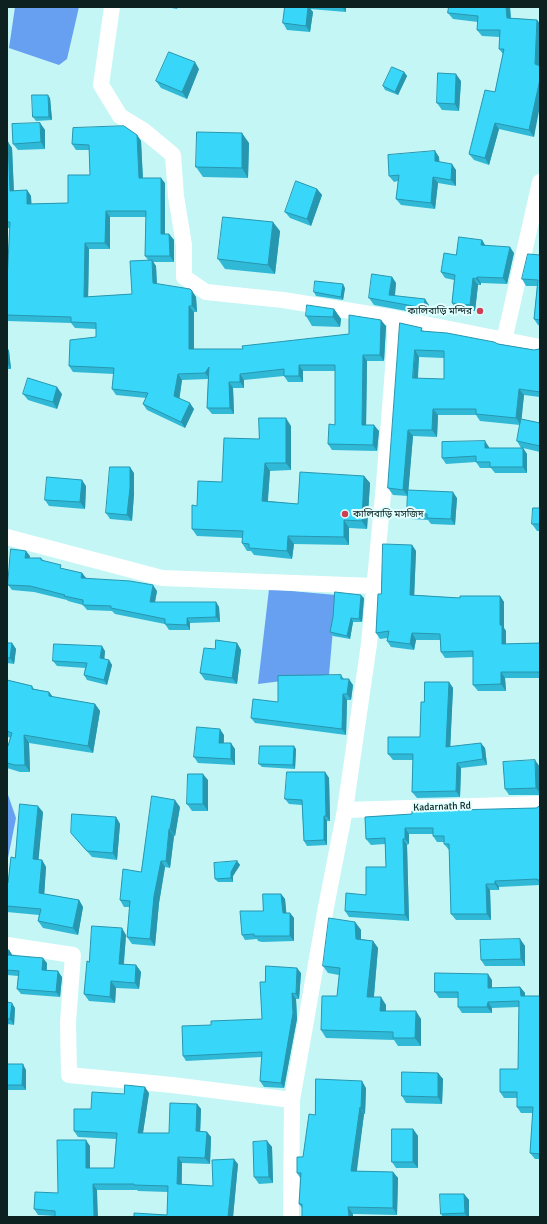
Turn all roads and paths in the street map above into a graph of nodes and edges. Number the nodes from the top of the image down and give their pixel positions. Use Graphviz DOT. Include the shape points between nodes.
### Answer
graph roads {
  1 [pos="112,7"];
  2 [pos="540,182"];
  3 [pos="395,318"];
  4 [pos="504,341"];
  5 [pos="540,347"];
  6 [pos="7,537"];
  7 [pos="374,586"];
  8 [pos="540,804"];
  9 [pos="345,810"];
  10 [pos="7,945"];
  11 [pos="292,1100"];
  12 [pos="291,1217"];
  1 -- 3 [label="street" via="101,85 120,116 173,155 184,245 184,277 206,292 283,300"];
  2 -- 4 [label="street"];
  3 -- 4 [label="street"];
  3 -- 7 [label="street"];
  4 -- 5 [label="street"];
  6 -- 7 [label="street" via="162,578"];
  7 -- 9 [label="street" via="369,644"];
  8 -- 9 [label="street, Kadarnath Rd"];
  9 -- 11 [label="street"];
  10 -- 11 [label="street" via="73,955 68,1022 69,1074"];
  11 -- 12 [label="street"];
}
